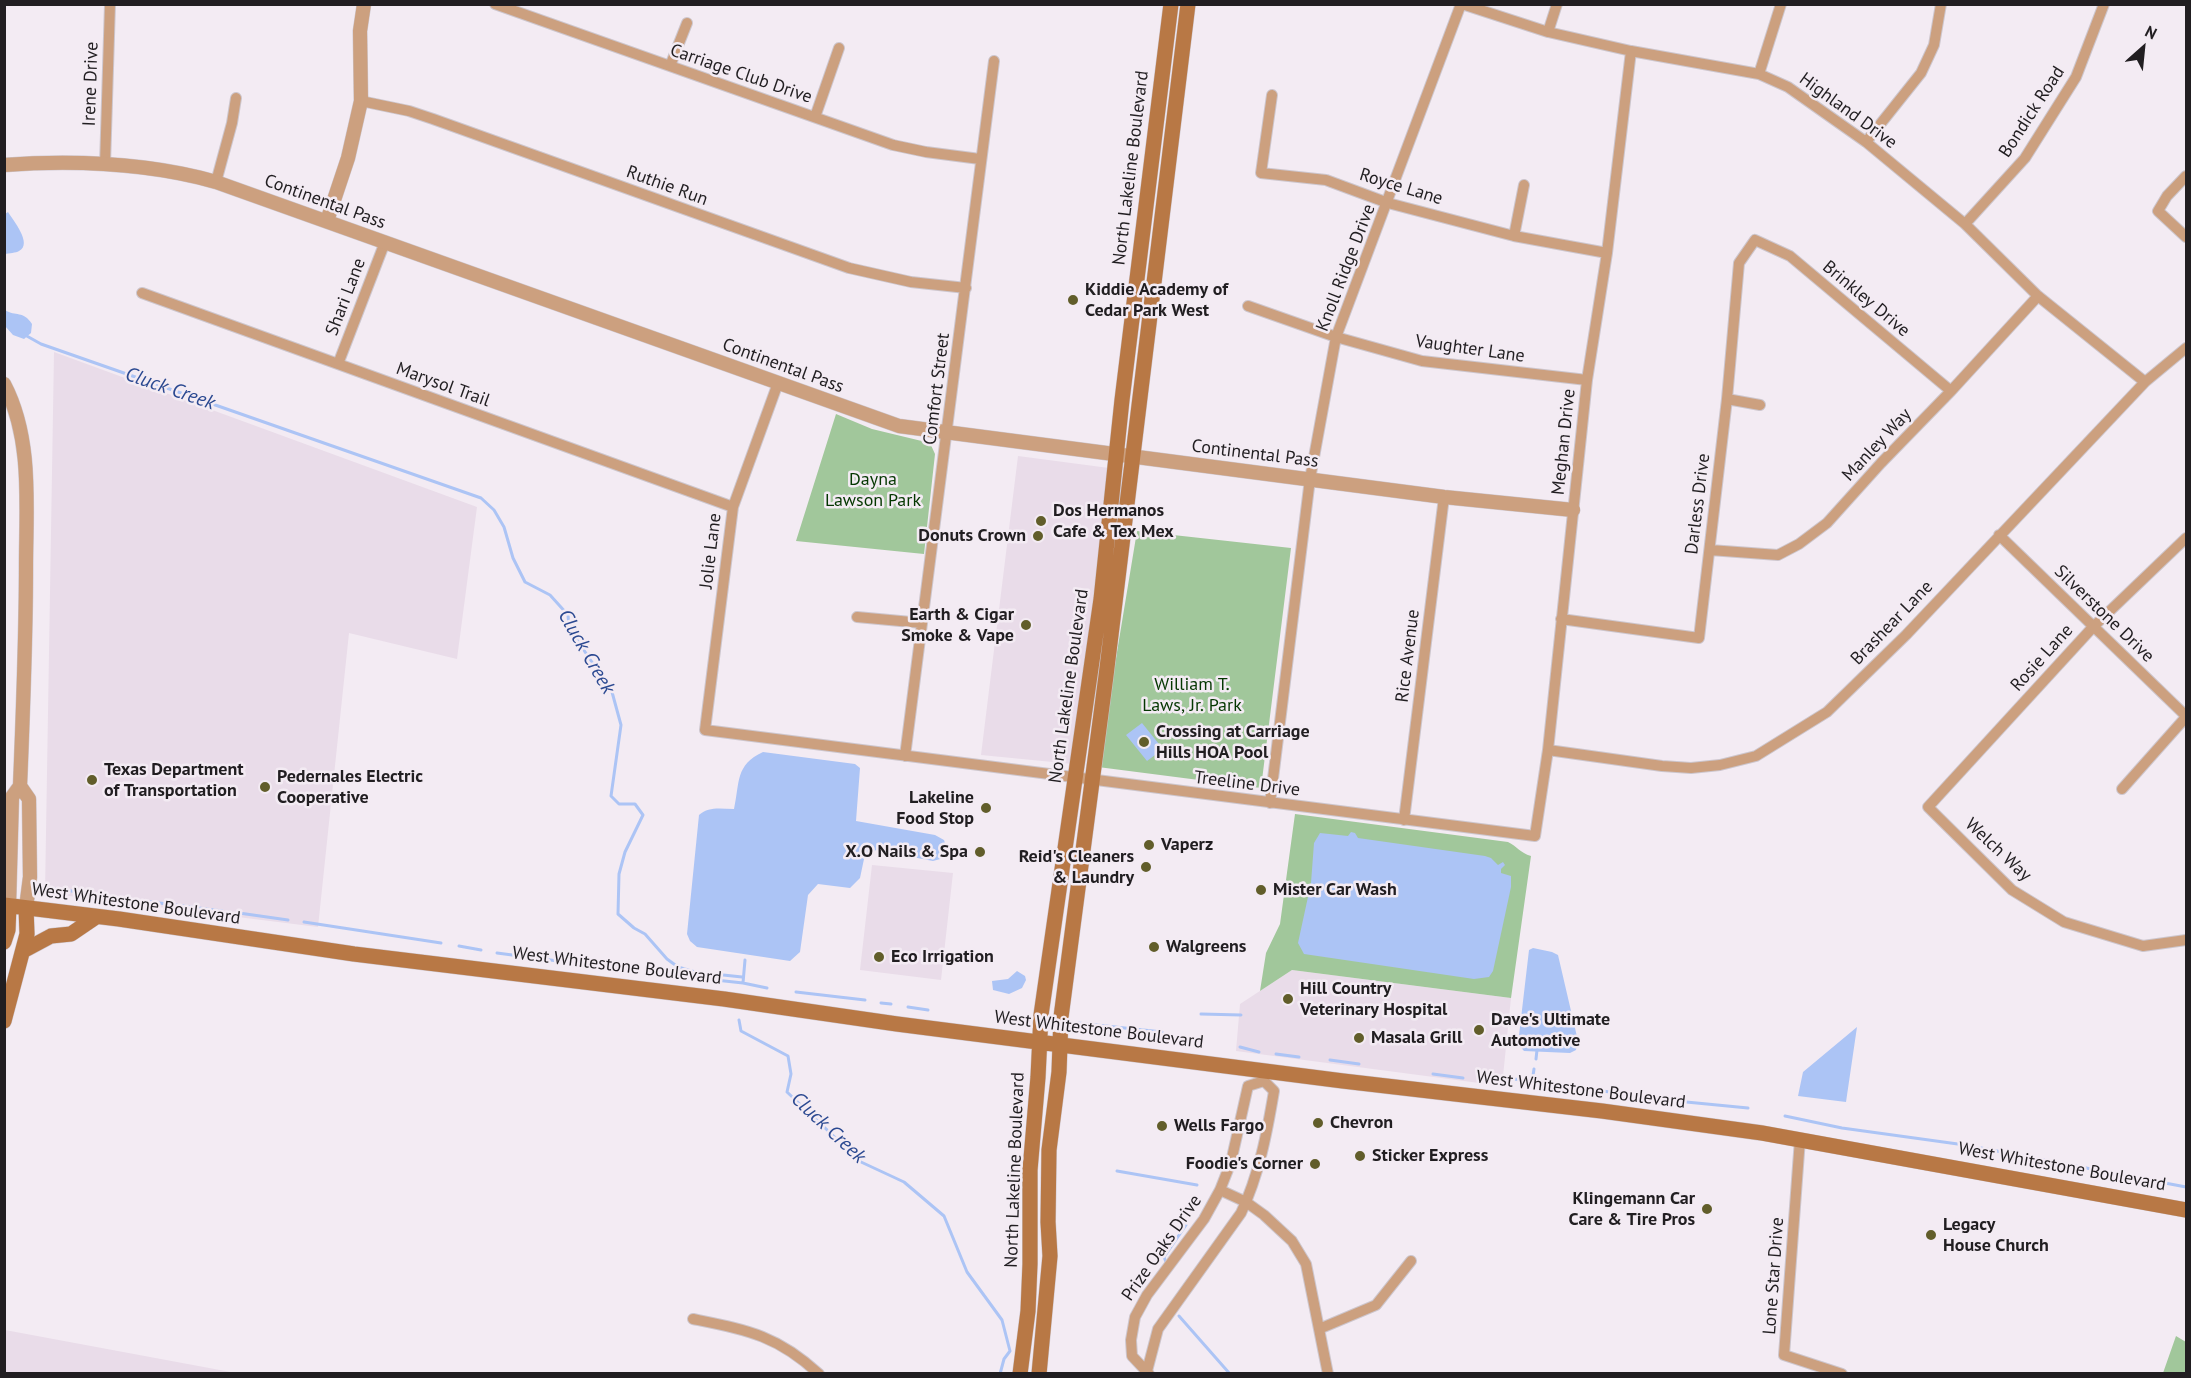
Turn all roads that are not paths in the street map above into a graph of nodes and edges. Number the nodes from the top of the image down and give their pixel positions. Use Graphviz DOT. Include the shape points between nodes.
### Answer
graph roads {
  1 [pos="110,4"];
  2 [pos="364,4"];
  3 [pos="495,4"];
  4 [pos="1171,4"];
  5 [pos="1188,4"];
  6 [pos="1461,4"];
  7 [pos="1557,4"];
  8 [pos="1781,4"];
  9 [pos="1941,4"];
  10 [pos="2104,4"];
  11 [pos="687,23"];
  12 [pos="1548,32"];
  13 [pos="839,48"];
  14 [pos="1631,51"];
  15 [pos="994,61"];
  16 [pos="670,66"];
  17 [pos="1759,74"];
  18 [pos="1272,95"];
  19 [pos="236,98"];
  20 [pos="361,101"];
  21 [pos="815,117"];
  22 [pos="1866,142"];
  23 [pos="980,159"];
  24 [pos="4,165"];
  25 [pos="105,165"];
  26 [pos="2187,176"];
  27 [pos="216,182"];
  28 [pos="1524,185"];
  29 [pos="1388,203"];
  30 [pos="327,221"];
  31 [pos="1965,224"];
  32 [pos="1514,236"];
  33 [pos="2187,237"];
  34 [pos="1755,240"];
  35 [pos="385,242"];
  36 [pos="1607,253"];
  37 [pos="966,288"];
  38 [pos="142,293"];
  39 [pos="2038,296"];
  40 [pos="1248,306"];
  41 [pos="1336,337"];
  42 [pos="2187,348"];
  43 [pos="338,364"];
  44 [pos="1587,380"];
  45 [pos="2145,382"];
  46 [pos="778,383"];
  47 [pos="4,384"];
  48 [pos="1951,391"];
  49 [pos="1727,399"];
  50 [pos="1760,405"];
  51 [pos="947,433"];
  52 [pos="1116,455"];
  53 [pos="1131,457"];
  54 [pos="1310,479"];
  55 [pos="1444,497"];
  56 [pos="733,507"];
  57 [pos="1573,510"];
  58 [pos="1999,535"];
  59 [pos="2187,538"];
  60 [pos="1710,550"];
  61 [pos="857,617"];
  62 [pos="1561,619"];
  63 [pos="922,623"];
  64 [pos="2093,627"];
  65 [pos="2187,717"];
  66 [pos="705,730"];
  67 [pos="1548,750"];
  68 [pos="905,756"];
  69 [pos="1076,778"];
  70 [pos="1092,780"];
  71 [pos="20,786"];
  72 [pos="2122,789"];
  73 [pos="1270,803"];
  74 [pos="1928,807"];
  75 [pos="1404,820"];
  76 [pos="1535,836"];
  77 [pos="7,905"];
  78 [pos="26,908"];
  79 [pos="96,917"];
  80 [pos="2187,940"];
  81 [pos="4,942"];
  82 [pos="23,951"];
  83 [pos="4,1021"];
  84 [pos="1039,1043"];
  85 [pos="1059,1045"];
  86 [pos="1265,1076"];
  87 [pos="1800,1139"];
  88 [pos="1220,1190"];
  89 [pos="1246,1202"];
  90 [pos="2187,1210"];
  91 [pos="1411,1261"];
  92 [pos="693,1319"];
  93 [pos="1319,1329"];
  94 [pos="1148,1372"];
  95 [pos="819,1374"];
  96 [pos="1020,1374"];
  97 [pos="1039,1374"];
  98 [pos="1328,1374"];
  99 [pos="1842,1374"];
  1 -- 25 [label="street, Irene Drive"];
  2 -- 20 [label="street" via="360,31"];
  3 -- 16 [label="street, Carriage Club Drive"];
  4 -- 52 [label="main road, North Lakeline Boulevard"];
  5 -- 53 [label="main road, North Lakeline Boulevard"];
  6 -- 12 [label="street, Highland Drive"];
  6 -- 29 [label="street, Knoll Ridge Drive"];
  7 -- 12 [label="street"];
  8 -- 17 [label="street"];
  9 -- 22 [label="street" via="1934,45 1920,74"];
  10 -- 31 [label="street, Bondick Road" via="2076,77 2025,158"];
  11 -- 16 [label="street"];
  12 -- 14 [label="street, Highland Drive"];
  13 -- 21 [label="street"];
  14 -- 17 [label="street, Highland Drive"];
  14 -- 36 [label="street, Meghan Drive"];
  15 -- 23 [label="street, Comfort Street"];
  16 -- 21 [label="street, Carriage Club Drive"];
  17 -- 22 [label="street, Highland Drive" via="1788,87"];
  18 -- 29 [label="street, Royce Lane" via="1262,173 1326,180"];
  19 -- 27 [label="street"];
  20 -- 30 [label="street" via="348,158"];
  20 -- 37 [label="street, Ruthie Run" via="433,119 849,268 911,282"];
  21 -- 23 [label="street, Carriage Club Drive" via="893,145"];
  22 -- 31 [label="street, Highland Drive"];
  23 -- 37 [label="street, Comfort Street"];
  24 -- 25 [label="street, Continental Pass"];
  25 -- 27 [label="street, Continental Pass" via="156,168"];
  26 -- 33 [label="street" via="2158,211"];
  27 -- 30 [label="street, Continental Pass"];
  28 -- 32 [label="street"];
  29 -- 32 [label="street, Royce Lane"];
  29 -- 41 [label="street, Knoll Ridge Drive"];
  30 -- 35 [label="street, Continental Pass"];
  31 -- 39 [label="street, Highland Drive"];
  32 -- 36 [label="street, Royce Lane"];
  34 -- 48 [label="street, Brinkley Drive" via="1790,256"];
  34 -- 49 [label="street, Darless Drive" via="1739,263"];
  35 -- 43 [label="street, Shari Lane"];
  35 -- 46 [label="street, Continental Pass"];
  36 -- 44 [label="street, Meghan Drive"];
  37 -- 51 [label="street, Comfort Street"];
  38 -- 43 [label="street, Marysol Trail"];
  39 -- 45 [label="street, Highland Drive"];
  39 -- 48 [label="street, Manley Way"];
  40 -- 41 [label="street, Vaughter Lane"];
  41 -- 44 [label="street, Vaughter Lane" via="1422,361"];
  41 -- 54 [label="street, Knoll Ridge Drive"];
  42 -- 45 [label="street, Brashear Lane"];
  43 -- 56 [label="street, Marysol Trail"];
  44 -- 57 [label="street, Meghan Drive"];
  45 -- 58 [label="street, Brashear Lane"];
  46 -- 51 [label="street, Continental Pass" via="899,426"];
  46 -- 56 [label="street, Jolie Lane"];
  47 -- 71 [label="street" via="24,441 26,649"];
  48 -- 60 [label="street, Manley Way" via="1827,523 1799,544 1778,555"];
  49 -- 50 [label="street"];
  49 -- 60 [label="street, Darless Drive"];
  51 -- 52 [label="street, Continental Pass"];
  51 -- 63 [label="street, Comfort Street"];
  52 -- 53 [label="street, Continental Pass"];
  52 -- 69 [label="main road, North Lakeline Boulevard" via="1102,593"];
  53 -- 54 [label="street, Continental Pass"];
  53 -- 70 [label="main road, North Lakeline Boulevard"];
  54 -- 55 [label="street, Continental Pass"];
  54 -- 73 [label="street, Knoll Ridge Drive"];
  55 -- 57 [label="street, Continental Pass"];
  55 -- 75 [label="street, Rice Avenue"];
  56 -- 66 [label="street, Jolie Lane"];
  57 -- 62 [label="street, Meghan Drive"];
  58 -- 64 [label="street, Silverstone Drive"];
  58 -- 67 [label="street, Brashear Lane" via="1827,712 1756,756 1691,768"];
  59 -- 64 [label="street, Rosie Lane"];
  60 -- 62 [label="street, Darless Drive" via="1699,638"];
  61 -- 63 [label="street"];
  62 -- 67 [label="street, Meghan Drive"];
  63 -- 68 [label="street, Comfort Street"];
  64 -- 65 [label="street, Silverstone Drive"];
  64 -- 74 [label="street, Rosie Lane"];
  65 -- 72 [label="street"];
  66 -- 68 [label="street, Treeline Drive"];
  67 -- 76 [label="street, Meghan Drive"];
  68 -- 69 [label="street, Treeline Drive"];
  69 -- 70 [label="street, Treeline Drive"];
  69 -- 84 [label="main road, North Lakeline Boulevard"];
  70 -- 73 [label="street, Treeline Drive"];
  70 -- 85 [label="main road, North Lakeline Boulevard"];
  71 -- 77 [label="street" via="12,797"];
  71 -- 78 [label="street" via="29,799 30,877"];
  73 -- 75 [label="street, Treeline Drive"];
  74 -- 80 [label="street, Welch Way" via="2012,890 2064,922 2143,946"];
  75 -- 76 [label="street, Treeline Drive"];
  77 -- 78 [label="main road, West Whitestone Boulevard"];
  77 -- 81 [label="main road" via="8,930"];
  78 -- 79 [label="main road, West Whitestone Boulevard"];
  78 -- 82 [label="main road"];
  79 -- 82 [label="main road" via="71,934 51,936"];
  79 -- 84 [label="main road, West Whitestone Boulevard"];
  82 -- 83 [label="main road"];
  84 -- 85 [label="main road, West Whitestone Boulevard"];
  84 -- 96 [label="main road, North Lakeline Boulevard" via="1030,1170 1028,1311"];
  85 -- 86 [label="main road, West Whitestone Boulevard"];
  85 -- 97 [label="main road, North Lakeline Boulevard" via="1049,1150 1050,1256"];
  86 -- 87 [label="main road, West Whitestone Boulevard" via="1602,1111"];
  86 -- 88 [label="street, Prize Oaks Drive" via="1248,1086 1231,1162"];
  86 -- 89 [label="street, Prize Oaks Drive" via="1274,1092 1267,1134"];
  87 -- 90 [label="main road, West Whitestone Boulevard"];
  87 -- 99 [label="street, Lone Star Drive" via="1784,1355"];
  88 -- 89 [label="street"];
  88 -- 94 [label="street, Prize Oaks Drive" via="1135,1317 1132,1356"];
  89 -- 93 [label="street" via="1292,1241 1306,1264"];
  89 -- 94 [label="street, Prize Oaks Drive" via="1158,1329"];
  91 -- 93 [label="street" via="1376,1305"];
  92 -- 95 [label="street" via="762,1335 797,1355"];
  93 -- 98 [label="street"];
}
